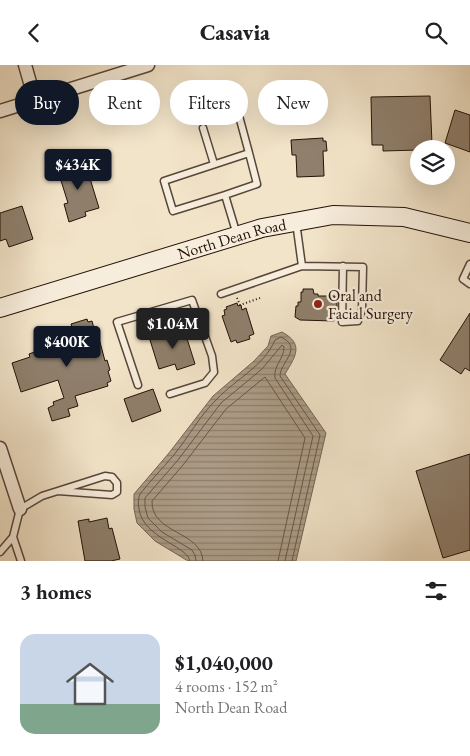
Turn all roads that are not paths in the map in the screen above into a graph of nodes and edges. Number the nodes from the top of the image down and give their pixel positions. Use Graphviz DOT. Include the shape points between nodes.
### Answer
graph roads {
  1 [pos="25,65"];
  2 [pos="148,65"];
  3 [pos="30,80"];
  4 [pos="79,87"];
  5 [pos="15,106"];
  6 [pos="0,111"];
  7 [pos="241,125"];
  8 [pos="203,127"];
  9 [pos="249,153"];
  10 [pos="214,164"];
  11 [pos="225,195"];
  12 [pos="296,222"];
  13 [pos="470,233"];
  14 [pos="237,236"];
  15 [pos="470,264"];
  16 [pos="302,266"];
  17 [pos="342,266"];
  18 [pos="470,284"];
  19 [pos="221,293"];
  20 [pos="0,308"];
  21 [pos="138,385"];
  22 [pos="170,393"];
  23 [pos="0,448"];
  24 [pos="58,491"];
  25 [pos="20,509"];
  26 [pos="13,537"];
  27 [pos="0,552"];
  28 [pos="21,561"];
  1 -- 3 [label="street"];
  2 -- 4 [label="street"];
  5 -- 6 [label="street"];
  7 -- 9 [label="lane"];
  8 -- 10 [label="lane"];
  9 -- 10 [label="lane"];
  9 -- 11 [label="lane" via="257,184"];
  10 -- 11 [label="lane" via="164,181 173,211"];
  11 -- 14 [label="lane"];
  12 -- 13 [label="street, North Dean Road" via="333,215 404,217"];
  12 -- 14 [label="street, North Dean Road"];
  12 -- 16 [label="lane"];
  14 -- 20 [label="street, North Dean Road"];
  15 -- 18 [label="lane" via="463,279"];
  16 -- 17 [label="lane"];
  16 -- 19 [label="lane"];
  17 -- 17 [label="lane" via="363,267 362,309 358,321 351,323 342,322"];
  21 -- 22 [label="lane" via="118,322 192,299 212,356 214,372 205,383"];
  23 -- 25 [label="street"];
  24 -- 24 [label="lane" via="105,475 117,483 117,492 112,495"];
  24 -- 25 [label="lane"];
  25 -- 26 [label="lane"];
  26 -- 27 [label="lane"];
  26 -- 28 [label="lane"];
}
